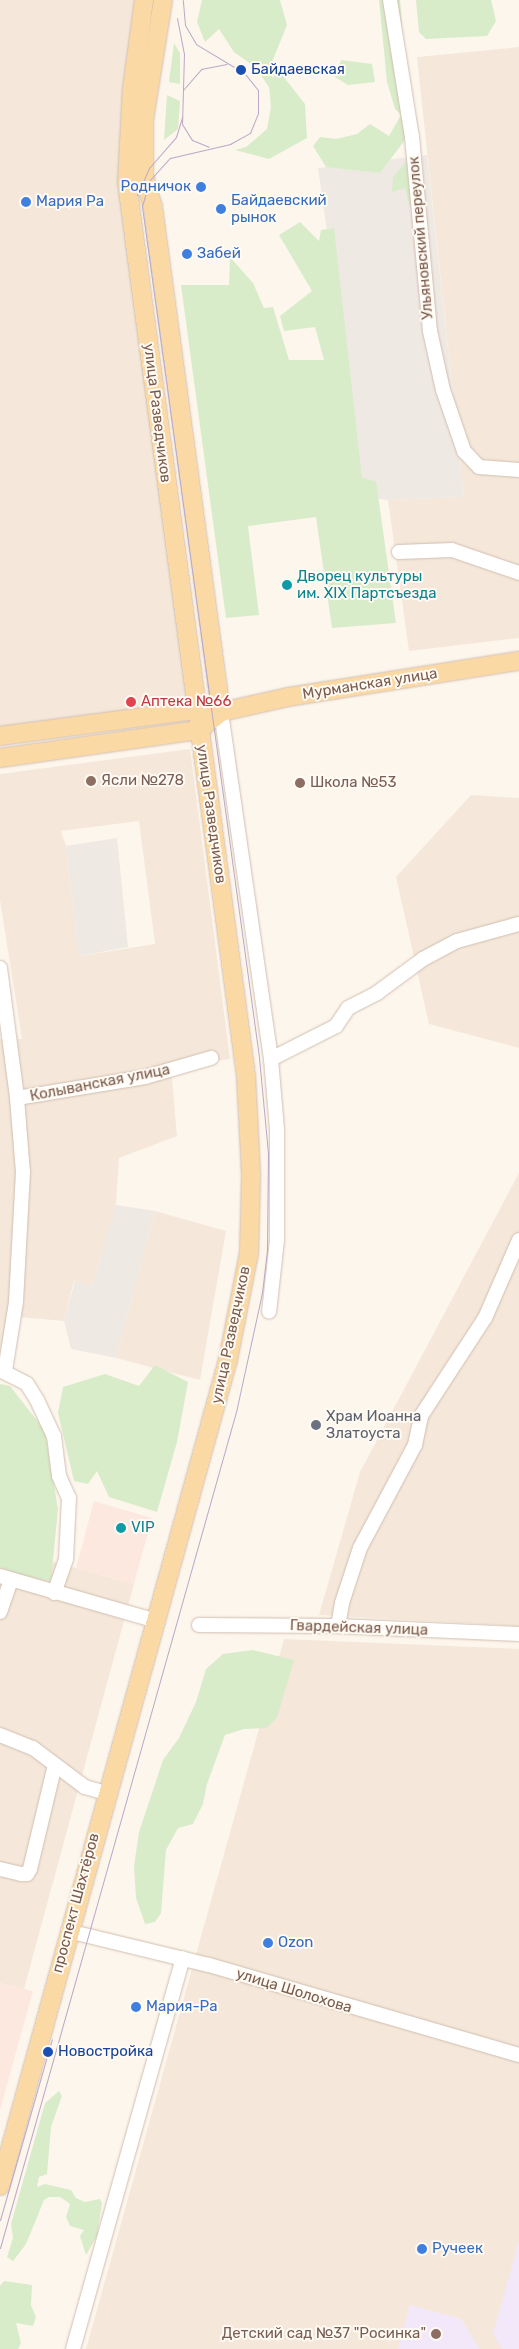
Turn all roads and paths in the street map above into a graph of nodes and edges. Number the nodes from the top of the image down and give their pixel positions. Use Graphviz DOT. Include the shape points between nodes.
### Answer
graph roads {
  1 [pos="144,0"];
  2 [pos="163,0"];
  3 [pos="390,0"];
  4 [pos="519,470"];
  5 [pos="399,552"];
  6 [pos="519,573"];
  7 [pos="519,661"];
  8 [pos="196,710"];
  9 [pos="221,712"];
  10 [pos="199,730"];
  11 [pos="0,736"];
  12 [pos="0,758"];
  13 [pos="519,924"];
  14 [pos="0,968"];
  15 [pos="5,1039"];
  16 [pos="211,1058"];
  17 [pos="271,1059"];
  18 [pos="17,1098"];
  19 [pos="519,1240"];
  20 [pos="269,1312"];
  21 [pos="3,1370"];
  22 [pos="5,1578"];
  23 [pos="54,1593"];
  24 [pos="0,1612"];
  25 [pos="157,1621"];
  26 [pos="199,1625"];
  27 [pos="338,1626"];
  28 [pos="519,1634"];
  29 [pos="0,1735"];
  30 [pos="55,1765"];
  31 [pos="106,1793"];
  32 [pos="0,1869"];
  33 [pos="68,1931"];
  34 [pos="182,1958"];
  35 [pos="519,2055"];
  36 [pos="0,2186"];
  37 [pos="73,2349"];
  1 -- 8 [label="main road, улица Разведчиков" via="132,89 127,183"];
  2 -- 9 [label="main road, улица Разведчиков" via="143,127 144,176 154,214"];
  3 -- 4 [label="street, Ульяновский переулок" via="412,136 430,331 443,390 464,451 479,467"];
  5 -- 6 [label="street" via="452,550"];
  7 -- 9 [label="main road, Мурманская улица" via="288,697"];
  8 -- 9 [label="main road, Мурманская улица"];
  8 -- 10 [label="main road, улица Разведчиков"];
  8 -- 11 [label="main road, Мурманская улица"];
  9 -- 10 [label="main road, Мурманская улица"];
  9 -- 17 [label="street, улица Разведчиков"];
  10 -- 12 [label="main road"];
  10 -- 25 [label="main road, улица Разведчиков" via="246,1076 251,1215 249,1253 233,1342"];
  13 -- 17 [label="street" via="457,941 431,955 377,993 348,1008 329,1030"];
  14 -- 15 [label="street"];
  15 -- 18 [label="street"];
  16 -- 18 [label="street, Колыванская улица" via="145,1077"];
  17 -- 20 [label="street, улица Разведчиков" via="279,1196"];
  18 -- 21 [label="street" via="23,1215 14,1320"];
  19 -- 27 [label="street" via="485,1318 421,1416 415,1444 360,1548"];
  21 -- 23 [label="street" via="26,1384 36,1400 54,1436 59,1476 69,1498 66,1560"];
  22 -- 23 [label="street"];
  22 -- 24 [label="street"];
  23 -- 25 [label="street"];
  25 -- 31 [label="main road, проспект Шахтёров"];
  26 -- 27 [label="street, Гвардейская улица"];
  27 -- 28 [label="street, Гвардейская улица"];
  29 -- 30 [label="street" via="33,1748"];
  30 -- 31 [label="street" via="85,1787"];
  30 -- 32 [label="street" via="30,1870 21,1874"];
  31 -- 33 [label="main road, проспект Шахтёров"];
  33 -- 34 [label="street, улица Шолохова"];
  33 -- 36 [label="main road, проспект Шахтёров"];
  34 -- 35 [label="street, улица Шолохова"];
  34 -- 37 [label="street"];
}
